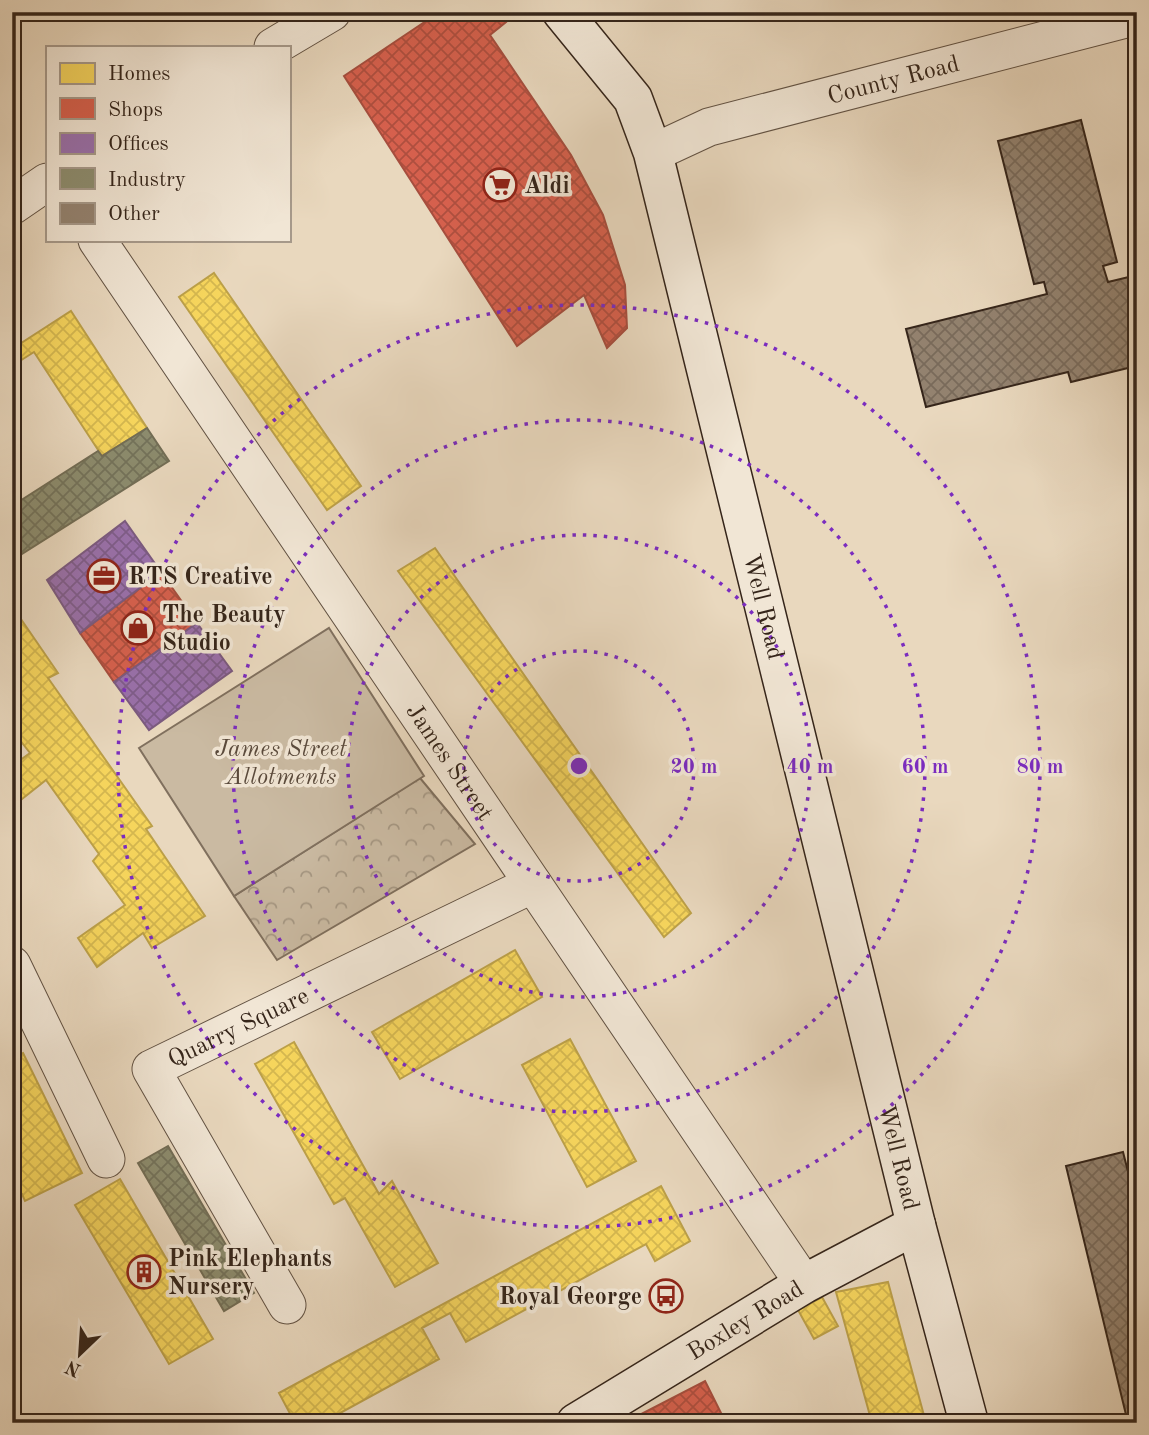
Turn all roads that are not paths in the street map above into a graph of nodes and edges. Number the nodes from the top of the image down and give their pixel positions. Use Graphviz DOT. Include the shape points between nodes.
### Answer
graph roads {
  1 [pos="332,12"];
  2 [pos="562,12"];
  3 [pos="1137,16"];
  4 [pos="275,46"];
  5 [pos="653,153"];
  6 [pos="46,184"];
  7 [pos="12,206"];
  8 [pos="98,242"];
  9 [pos="533,884"];
  10 [pos="12,965"];
  11 [pos="106,1159"];
  12 [pos="916,1225"];
  13 [pos="804,1284"];
  14 [pos="287,1305"];
  15 [pos="576,1423"];
  16 [pos="969,1423"];
  1 -- 4 [label="street"];
  2 -- 5 [label="main road, Well Road" via="632,99"];
  3 -- 5 [label="street, County Road" via="709,127"];
  5 -- 12 [label="main road, Well Road"];
  6 -- 7 [label="street"];
  8 -- 9 [label="street, James Street"];
  9 -- 13 [label="street, James Street"];
  9 -- 14 [label="street, Quarry Square" via="151,1069"];
  10 -- 11 [label="street"];
  12 -- 13 [label="main road, Boxley Road"];
  12 -- 16 [label="main road, Well Road"];
  13 -- 15 [label="main road, Boxley Road"];
}
